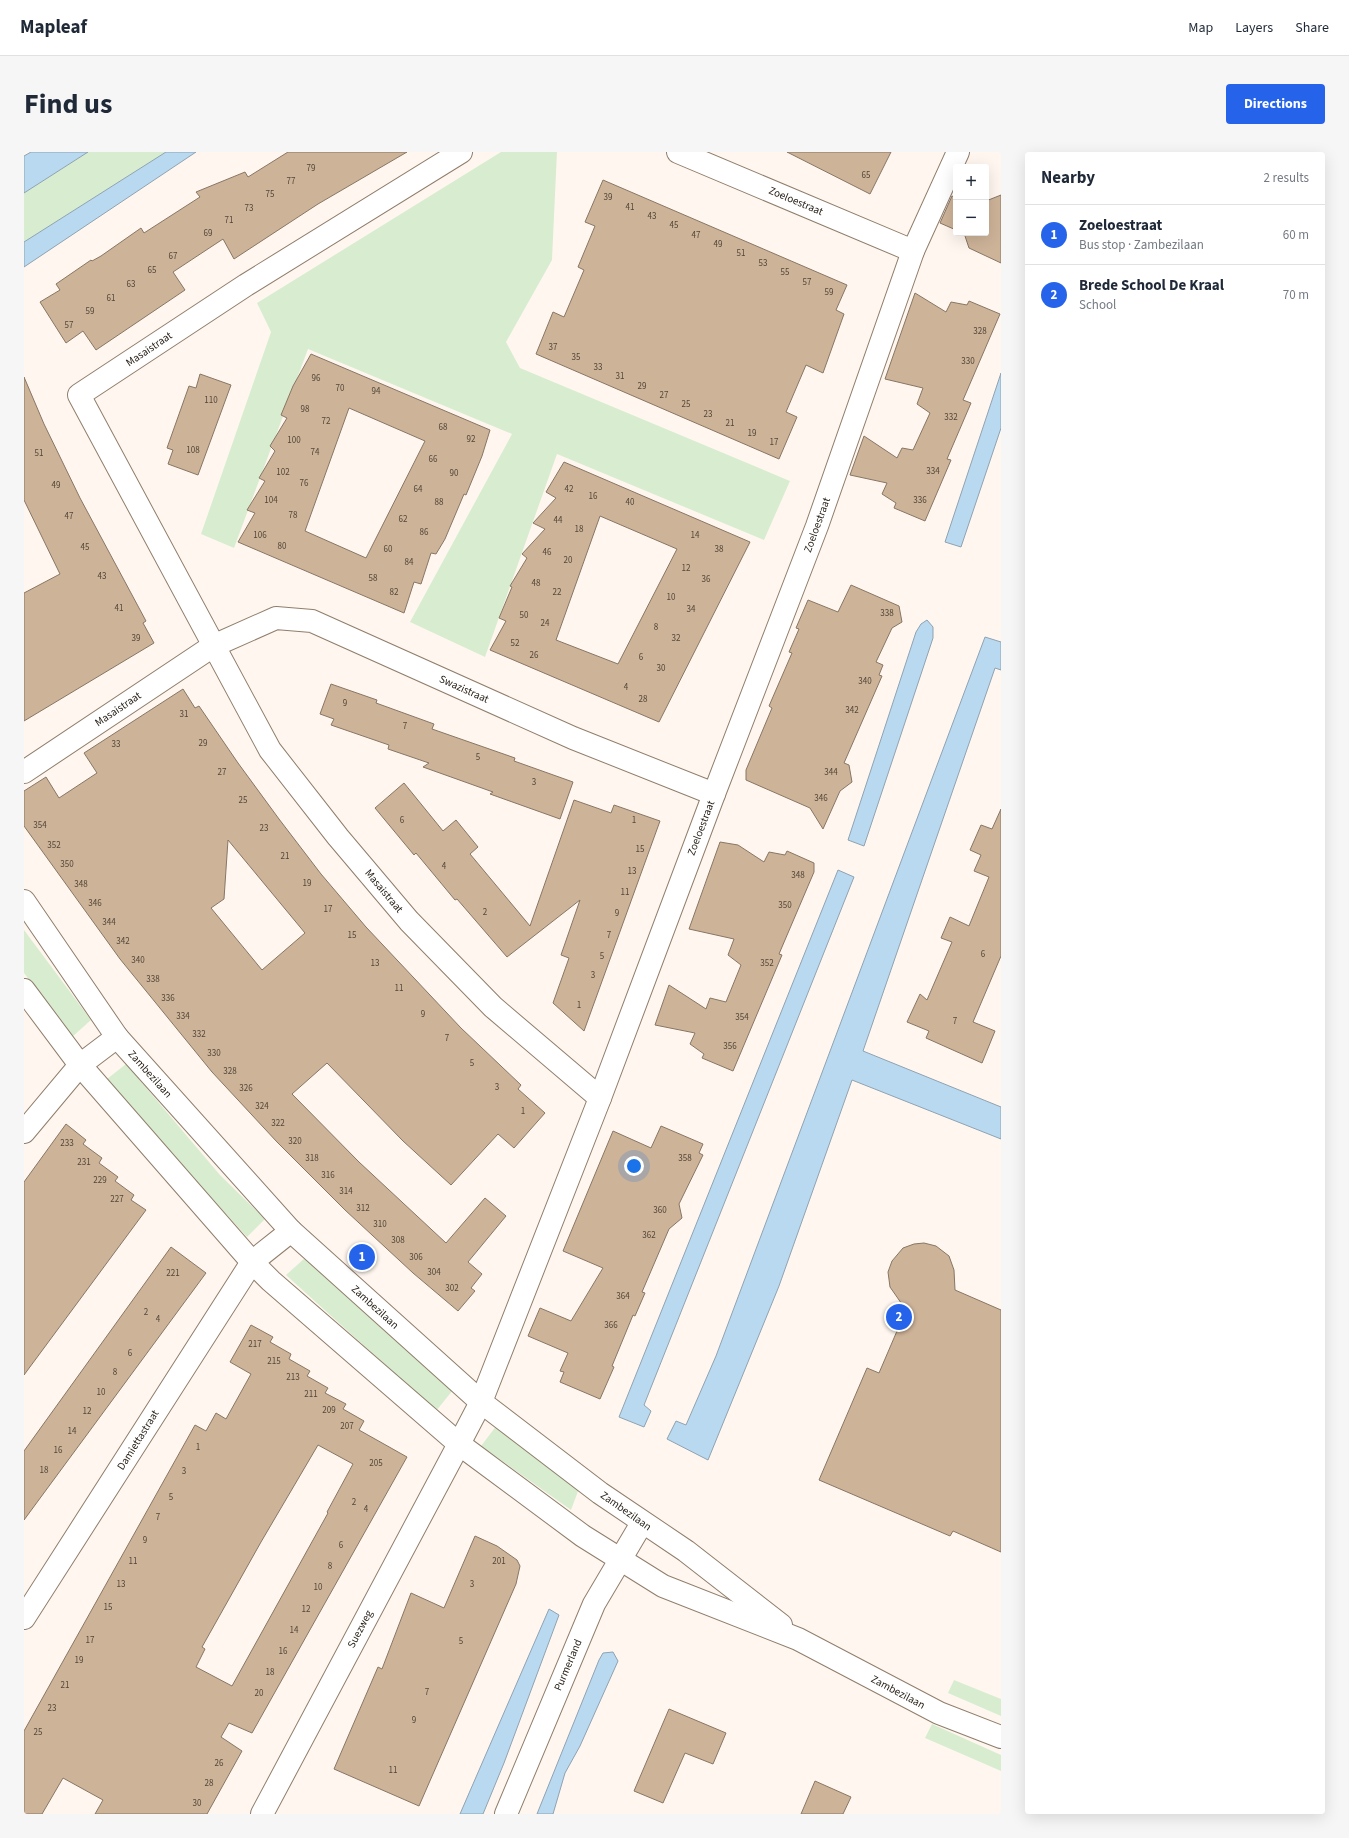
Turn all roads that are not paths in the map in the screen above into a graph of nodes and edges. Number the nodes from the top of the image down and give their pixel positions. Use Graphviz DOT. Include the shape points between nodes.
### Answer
graph roads {
  1 [pos="461,152"];
  2 [pos="678,152"];
  3 [pos="958,152"];
  4 [pos="914,250"];
  5 [pos="213,646"];
  6 [pos="24,772"];
  7 [pos="714,794"];
  8 [pos="24,901"];
  9 [pos="24,990"];
  10 [pos="117,1037"];
  11 [pos="80,1065"];
  12 [pos="600,1098"];
  13 [pos="24,1132"];
  14 [pos="291,1231"];
  15 [pos="252,1262"];
  16 [pos="482,1402"];
  17 [pos="459,1444"];
  18 [pos="642,1523"];
  19 [pos="622,1560"];
  20 [pos="24,1618"];
  21 [pos="798,1639"];
  22 [pos="1001,1737"];
  23 [pos="262,1814"];
  24 [pos="506,1814"];
  1 -- 5 [label="street, Masaistraat" via="246,285 79,395"];
  2 -- 4 [label="street, Zoeloestraat"];
  3 -- 4 [label="street, Zoeloestraat"];
  4 -- 7 [label="street, Zoeloestraat" via="817,526"];
  5 -- 6 [label="street, Masaistraat"];
  5 -- 7 [label="street, Swazistraat" via="276,618 312,622 573,738"];
  5 -- 12 [label="street, Masaistraat" via="270,750 338,837 409,921 493,1007"];
  7 -- 12 [label="street, Zoeloestraat"];
  8 -- 10 [label="street, Zambezilaan"];
  9 -- 11 [label="street, Zambezilaan"];
  10 -- 11 [label="street"];
  10 -- 14 [label="street, Zambezilaan"];
  11 -- 13 [label="street"];
  11 -- 15 [label="street, Zambezilaan"];
  12 -- 16 [label="street, Zoeloestraat"];
  14 -- 15 [label="street, Damiettastraat"];
  14 -- 16 [label="street, Zambezilaan"];
  15 -- 17 [label="street, Zambezilaan"];
  15 -- 20 [label="street, Damiettastraat"];
  16 -- 17 [label="street, Suezweg"];
  16 -- 18 [label="street, Zambezilaan"];
  17 -- 19 [label="street, Zambezilaan" via="583,1536"];
  17 -- 23 [label="street, Suezweg"];
  18 -- 19 [label="street, Purmerland"];
  18 -- 21 [label="street, Zambezilaan" via="686,1551"];
  19 -- 21 [label="street, Zambezilaan" via="663,1586"];
  19 -- 24 [label="street, Purmerland" via="594,1604"];
  21 -- 22 [label="street, Zambezilaan" via="938,1713"];
}
